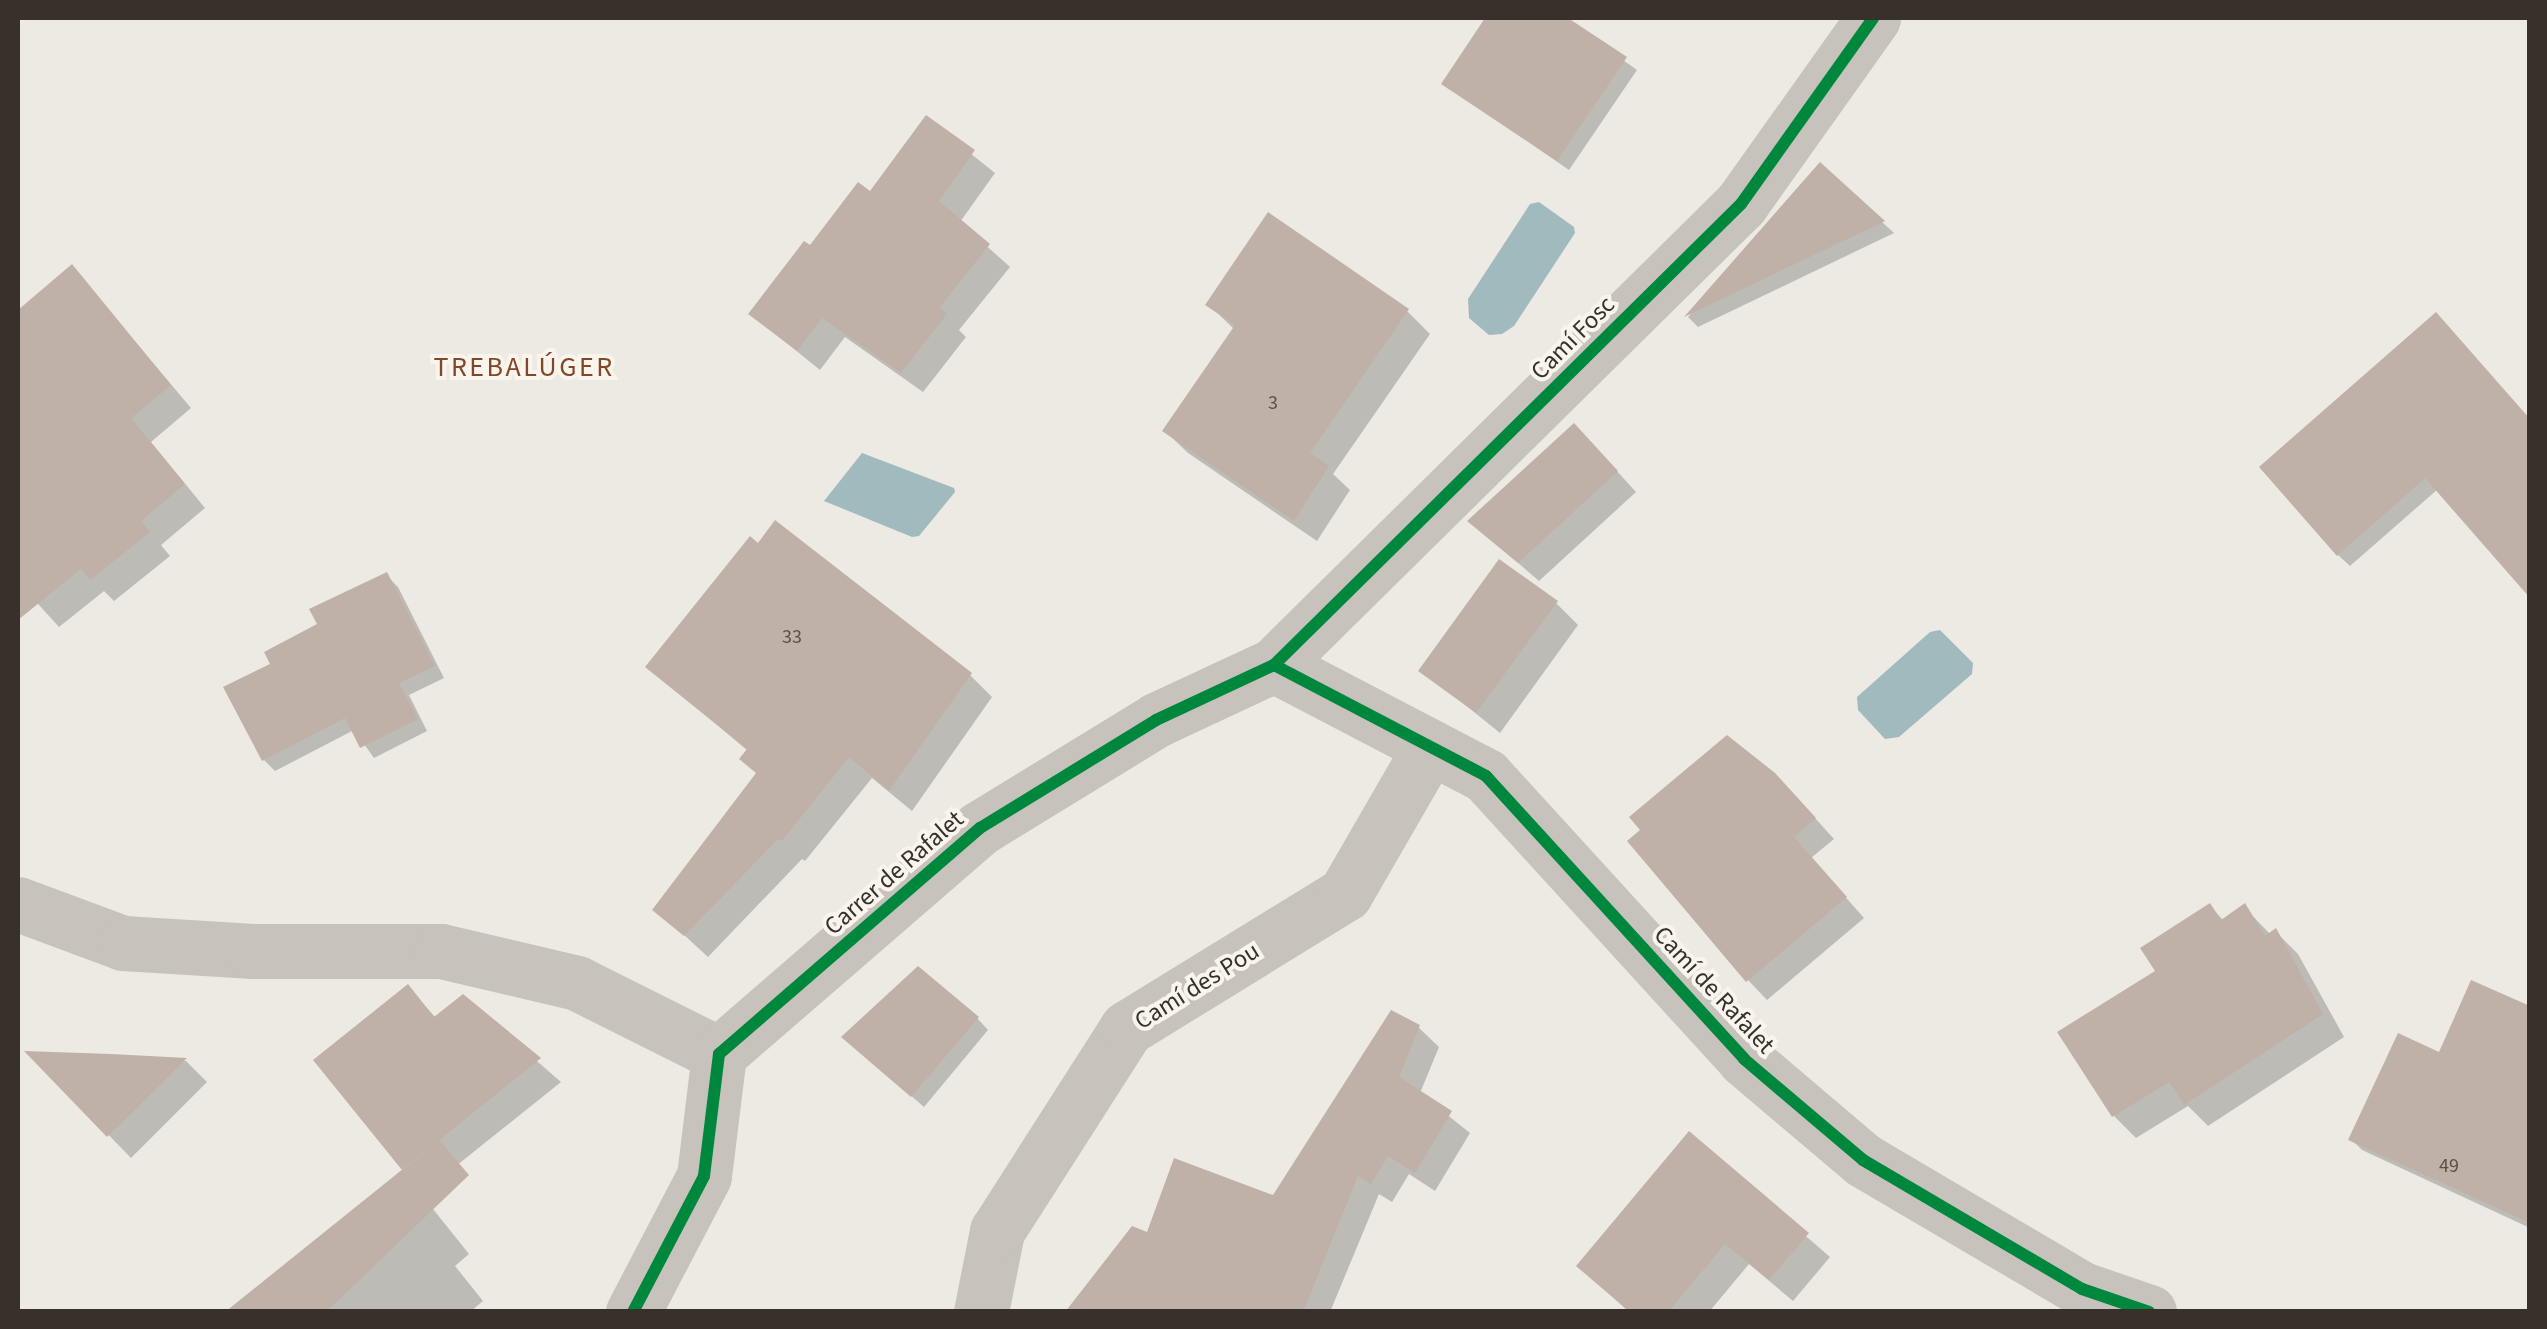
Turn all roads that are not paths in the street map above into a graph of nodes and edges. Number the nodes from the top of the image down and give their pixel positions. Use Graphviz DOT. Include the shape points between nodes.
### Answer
graph roads {
  1 [pos="1873,18"];
  2 [pos="1274,665"];
  3 [pos="1430,747"];
  4 [pos="18,904"];
  5 [pos="718,1054"];
  6 [pos="633,1312"];
  7 [pos="981,1312"];
  8 [pos="2149,1312"];
  1 -- 2 [label="street, Camí Fosc" via="1740,204"];
  2 -- 3 [label="street, Camí de Rafalet"];
  2 -- 5 [label="street, Carrer de Rafalet" via="1156,720 980,828"];
  3 -- 7 [label="street, Camí des Pou" via="1346,894 1127,1028 997,1231"];
  3 -- 8 [label="street, Camí de Rafalet" via="1486,776 1744,1059 1864,1160 2082,1289"];
  4 -- 5 [label="street" via="123,942 253,952 441,951 577,984"];
  5 -- 6 [label="street" via="704,1176"];
}
